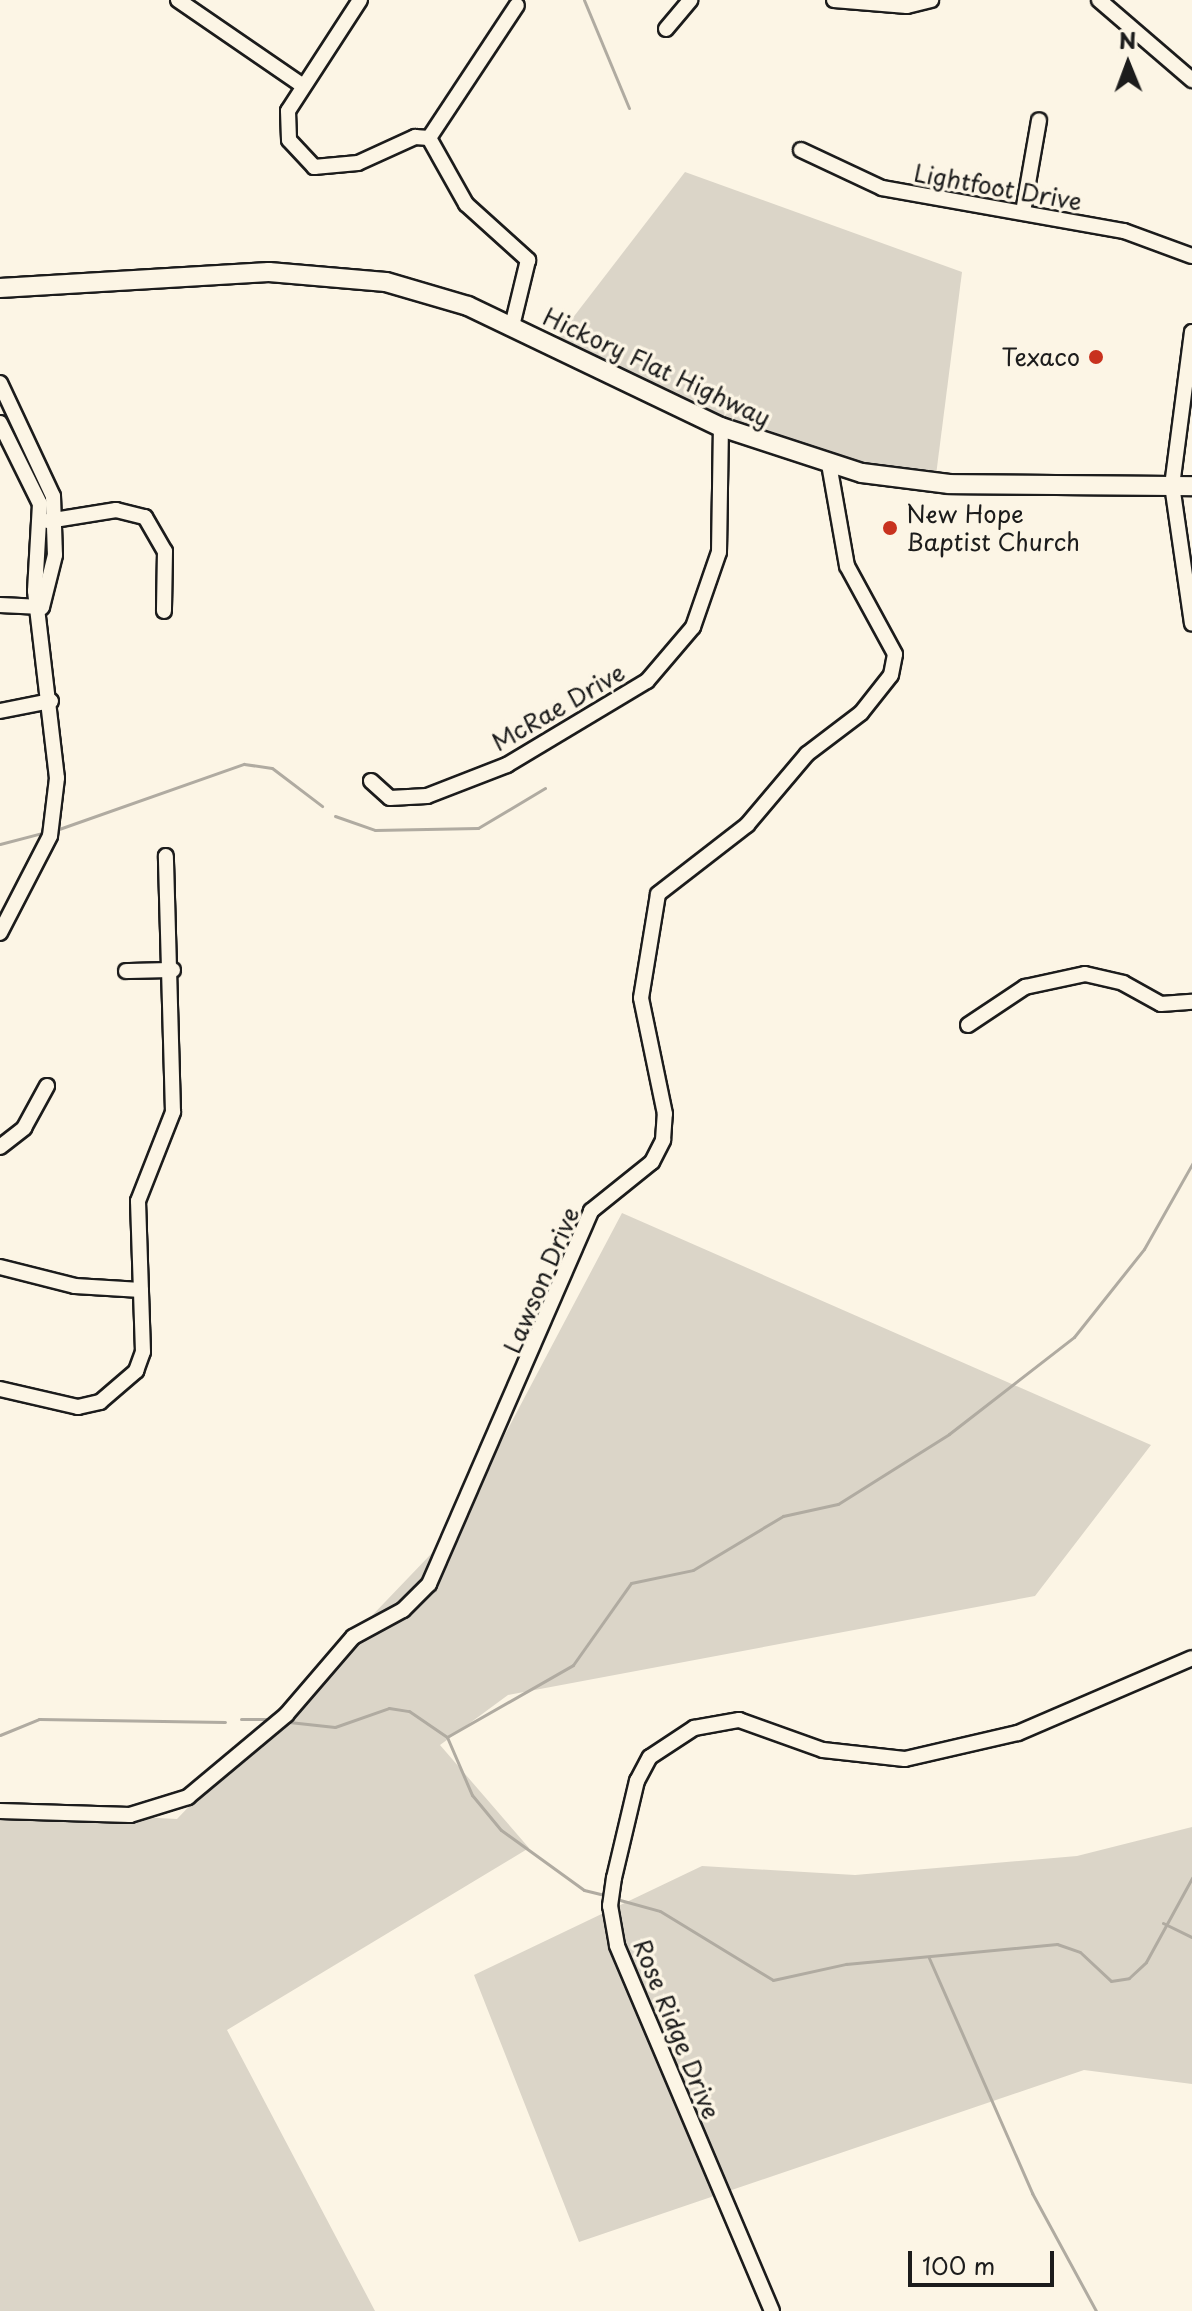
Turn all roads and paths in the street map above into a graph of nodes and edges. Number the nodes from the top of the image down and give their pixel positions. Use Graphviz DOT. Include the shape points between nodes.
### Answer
graph roads {
  1 [pos="178,0"];
  2 [pos="360,0"];
  3 [pos="690,0"];
  4 [pos="834,0"];
  5 [pos="931,0"];
  6 [pos="1099,0"];
  7 [pos="517,5"];
  8 [pos="666,29"];
  9 [pos="1192,80"];
  10 [pos="303,86"];
  11 [pos="1039,120"];
  12 [pos="429,138"];
  13 [pos="801,150"];
  14 [pos="1023,212"];
  15 [pos="1192,256"];
  16 [pos="203,276"];
  17 [pos="0,288"];
  18 [pos="0,300"];
  19 [pos="512,326"];
  20 [pos="1192,332"];
  21 [pos="0,383"];
  22 [pos="0,423"];
  23 [pos="721,427"];
  24 [pos="829,464"];
  25 [pos="1172,485"];
  26 [pos="1192,486"];
  27 [pos="50,521"];
  28 [pos="0,605"];
  29 [pos="42,607"];
  30 [pos="164,611"];
  31 [pos="1192,624"];
  32 [pos="51,701"];
  33 [pos="0,711"];
  34 [pos="371,781"];
  35 [pos="166,856"];
  36 [pos="0,933"];
  37 [pos="173,970"];
  38 [pos="126,971"];
  39 [pos="1192,1002"];
  40 [pos="968,1025"];
  41 [pos="47,1086"];
  42 [pos="0,1147"];
  43 [pos="0,1267"];
  44 [pos="141,1290"];
  45 [pos="0,1389"];
  46 [pos="1192,1658"];
  47 [pos="0,1811"];
  48 [pos="772,2311"];
  1 -- 10 [label="street"];
  2 -- 10 [label="street"];
  3 -- 8 [label="street"];
  4 -- 5 [label="street" via="907,6"];
  6 -- 9 [label="street"];
  7 -- 12 [label="street"];
  10 -- 12 [label="street" via="286,126 296,153 314,167 358,163 415,137"];
  11 -- 14 [label="street"];
  12 -- 19 [label="street" via="466,204 528,260"];
  13 -- 14 [label="street, Lightfoot Drive" via="882,188"];
  14 -- 15 [label="street, Lightfoot Drive" via="1124,231"];
  16 -- 17 [label="main road, Hickory Flat Highway"];
  16 -- 18 [label="main road, Hickory Flat Highway"];
  16 -- 19 [label="main road, Hickory Flat Highway" via="285,272 386,282"];
  19 -- 23 [label="main road, Hickory Flat Highway"];
  20 -- 25 [label="street"];
  21 -- 27 [label="street" via="48,482"];
  22 -- 27 [label="street"];
  23 -- 24 [label="main road, Hickory Flat Highway"];
  23 -- 34 [label="street, McRae Drive" via="719,552 693,627 647,681 507,765 427,796 390,798"];
  24 -- 25 [label="main road, Hickory Flat Highway" via="937,483"];
  24 -- 47 [label="street, Lawson Drive" via="847,566 895,654 891,675 861,713 807,754 747,825 658,894 641,998 665,1114 663,1140 652,1162 591,1211 469,1506 429,1584 403,1610 353,1637 286,1715 188,1797 130,1815"];
  25 -- 26 [label="main road, Hickory Flat Highway"];
  25 -- 31 [label="street"];
  27 -- 29 [label="street"];
  27 -- 30 [label="street" via="116,510 145,517 165,551"];
  28 -- 29 [label="street"];
  29 -- 32 [label="street"];
  32 -- 33 [label="street"];
  32 -- 36 [label="street" via="57,778 50,836"];
  35 -- 37 [label="street"];
  37 -- 38 [label="street"];
  37 -- 44 [label="street" via="173,1112 138,1201"];
  39 -- 40 [label="street" via="1161,1004 1123,983 1085,974 1025,987"];
  41 -- 42 [label="street" via="14,1140"];
  43 -- 44 [label="street" via="75,1286"];
  44 -- 45 [label="street" via="143,1352 120,1389 78,1407"];
  46 -- 48 [label="street, Rose Ridge Drive" via="1018,1733 905,1759 823,1750 739,1720 694,1728 650,1757 637,1781 614,1878 617,1945"];
}
